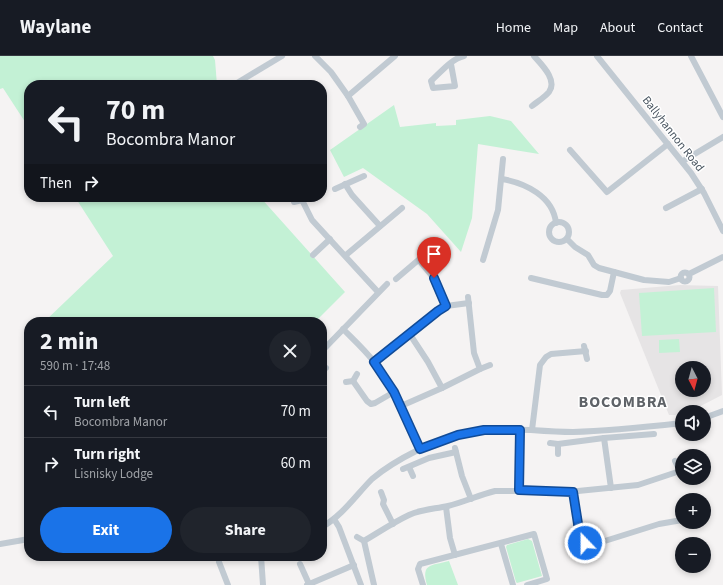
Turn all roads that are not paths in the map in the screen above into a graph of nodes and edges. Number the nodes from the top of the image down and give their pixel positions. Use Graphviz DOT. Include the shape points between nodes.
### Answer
graph roads {
  1 [pos="282,56"];
  2 [pos="315,56"];
  3 [pos="395,56"];
  4 [pos="464,56"];
  5 [pos="534,56"];
  6 [pos="597,56"];
  7 [pos="691,56"];
  8 [pos="451,64"];
  9 [pos="246,80"];
  10 [pos="348,96"];
  11 [pos="532,106"];
  12 [pos="723,118"];
  13 [pos="360,127"];
  14 [pos="723,138"];
  15 [pos="668,144"];
  16 [pos="570,150"];
  17 [pos="503,159"];
  18 [pos="682,161"];
  19 [pos="364,176"];
  20 [pos="502,179"];
  21 [pos="345,184"];
  22 [pos="335,189"];
  23 [pos="702,190"];
  24 [pos="305,202"];
  25 [pos="402,208"];
  26 [pos="666,208"];
  27 [pos="556,223"];
  28 [pos="380,226"];
  29 [pos="723,231"];
  30 [pos="330,239"];
  31 [pos="567,239"];
  32 [pos="436,245"];
  33 [pos="479,249"];
  34 [pos="486,252"];
  35 [pos="313,255"];
  36 [pos="346,256"];
  37 [pos="723,257"];
  38 [pos="419,260"];
  39 [pos="483,260"];
  40 [pos="614,272"];
  41 [pos="530,278"];
  42 [pos="396,280"];
  43 [pos="387,284"];
  44 [pos="378,292"];
  45 [pos="446,306"];
  46 [pos="343,329"];
  47 [pos="409,333"];
  48 [pos="327,346"];
  49 [pos="587,359"];
  50 [pos="374,362"];
  51 [pos="490,365"];
  52 [pos="480,369"];
  53 [pos="357,374"];
  54 [pos="353,381"];
  55 [pos="346,382"];
  56 [pos="442,388"];
  57 [pos="394,392"];
  58 [pos="401,406"];
  59 [pos="723,410"];
  60 [pos="711,415"];
  61 [pos="675,424"];
  62 [pos="520,430"];
  63 [pos="532,430"];
  64 [pos="604,438"];
  65 [pos="650,441"];
  66 [pos="550,443"];
  67 [pos="558,444"];
  68 [pos="420,449"];
  69 [pos="558,454"];
  70 [pos="675,473"];
  71 [pos="413,476"];
  72 [pos="611,488"];
  73 [pos="382,490"];
  74 [pos="519,490"];
  75 [pos="573,492"];
  76 [pos="471,499"];
  77 [pos="446,507"];
  78 [pos="334,519"];
  79 [pos="675,521"];
  80 [pos="327,524"];
  81 [pos="393,524"];
  82 [pos="357,537"];
  83 [pos="24,540"];
  84 [pos="364,541"];
  85 [pos="0,544"];
  86 [pos="501,544"];
  87 [pos="455,555"];
  88 [pos="261,561"];
  89 [pos="218,562"];
  90 [pos="300,564"];
  91 [pos="354,565"];
  92 [pos="375,582"];
  93 [pos="228,585"];
  94 [pos="263,585"];
  95 [pos="308,585"];
  96 [pos="361,585"];
  97 [pos="423,585"];
  98 [pos="513,585"];
  99 [pos="527,585"];
  1 -- 9 [label="street"];
  2 -- 10 [label="street" via="331,72"];
  3 -- 10 [label="street"];
  4 -- 8 [label="street"];
  5 -- 11 [label="street" via="552,82 550,91"];
  6 -- 15 [label="street, Ballyhannon Road"];
  7 -- 12 [label="street"];
  8 -- 8 [label="street" via="432,81 433,88 456,86"];
  10 -- 13 [label="street" via="364,124"];
  14 -- 18 [label="street"];
  15 -- 16 [label="street" via="607,192"];
  15 -- 18 [label="street, Ballyhannon Road"];
  17 -- 20 [label="street"];
  18 -- 23 [label="street, Ballyhannon Road"];
  19 -- 21 [label="street"];
  20 -- 27 [label="street" via="521,183 535,190 555,215"];
  20 -- 34 [label="street" via="498,210"];
  21 -- 22 [label="street"];
  21 -- 28 [label="street"];
  23 -- 26 [label="street"];
  23 -- 29 [label="street, Ballyhannon Road"];
  24 -- 30 [label="street" via="309,216"];
  25 -- 28 [label="street"];
  27 -- 31 [label="street" via="568,227"];
  27 -- 31 [label="street" via="550,230 550,237 558,242"];
  28 -- 36 [label="street"];
  30 -- 35 [label="street"];
  30 -- 36 [label="street"];
  31 -- 40 [label="street" via="588,255 594,265"];
  32 -- 38 [label="street"];
  33 -- 34 [label="street"];
  34 -- 39 [label="street"];
  36 -- 44 [label="street"];
  37 -- 40 [label="street" via="689,274 687,281 680,278 668,282 644,280"];
  38 -- 42 [label="street"];
  38 -- 45 [label="street" via="437,282"];
  40 -- 41 [label="street" via="608,295"];
  43 -- 44 [label="street"];
  44 -- 46 [label="street"];
  45 -- 47 [label="street"];
  45 -- 52 [label="street" via="468,300 474,353"];
  46 -- 48 [label="street"];
  46 -- 50 [label="street"];
  47 -- 50 [label="street"];
  47 -- 56 [label="street"];
  49 -- 63 [label="street" via="585,348 546,357 540,365"];
  50 -- 57 [label="street"];
  51 -- 52 [label="street"];
  52 -- 56 [label="street"];
  53 -- 54 [label="street"];
  54 -- 55 [label="street"];
  54 -- 57 [label="street" via="371,404"];
  56 -- 58 [label="street"];
  57 -- 58 [label="street"];
  58 -- 68 [label="street"];
  59 -- 60 [label="street"];
  61 -- 63 [label="street" via="572,432"];
  62 -- 63 [label="street"];
  62 -- 68 [label="street" via="484,430 458,435"];
  62 -- 74 [label="street"];
  64 -- 65 [label="street" via="652,434"];
  64 -- 67 [label="street"];
  64 -- 72 [label="street"];
  66 -- 67 [label="street"];
  67 -- 69 [label="street"];
  68 -- 78 [label="street" via="395,462 373,478"];
  70 -- 72 [label="street" via="638,485"];
  71 -- 76 [label="street" via="406,468 456,450"];
  72 -- 75 [label="street"];
  73 -- 81 [label="street" via="383,504"];
  74 -- 75 [label="street"];
  74 -- 76 [label="street" via="495,490"];
  75 -- 79 [label="street" via="579,530 588,545"];
  76 -- 77 [label="street"];
  77 -- 81 [label="street" via="425,509"];
  77 -- 87 [label="street"];
  78 -- 80 [label="street"];
  78 -- 91 [label="street"];
  81 -- 84 [label="street"];
  82 -- 84 [label="street"];
  83 -- 85 [label="street"];
  84 -- 92 [label="street"];
  86 -- 87 [label="street"];
  86 -- 98 [label="street"];
  86 -- 99 [label="street" via="534,534 547,579"];
  87 -- 97 [label="street" via="420,564 418,569"];
  88 -- 94 [label="street"];
  89 -- 93 [label="street" via="224,569"];
  90 -- 95 [label="street"];
  91 -- 95 [label="street"];
  91 -- 96 [label="street"];
}
